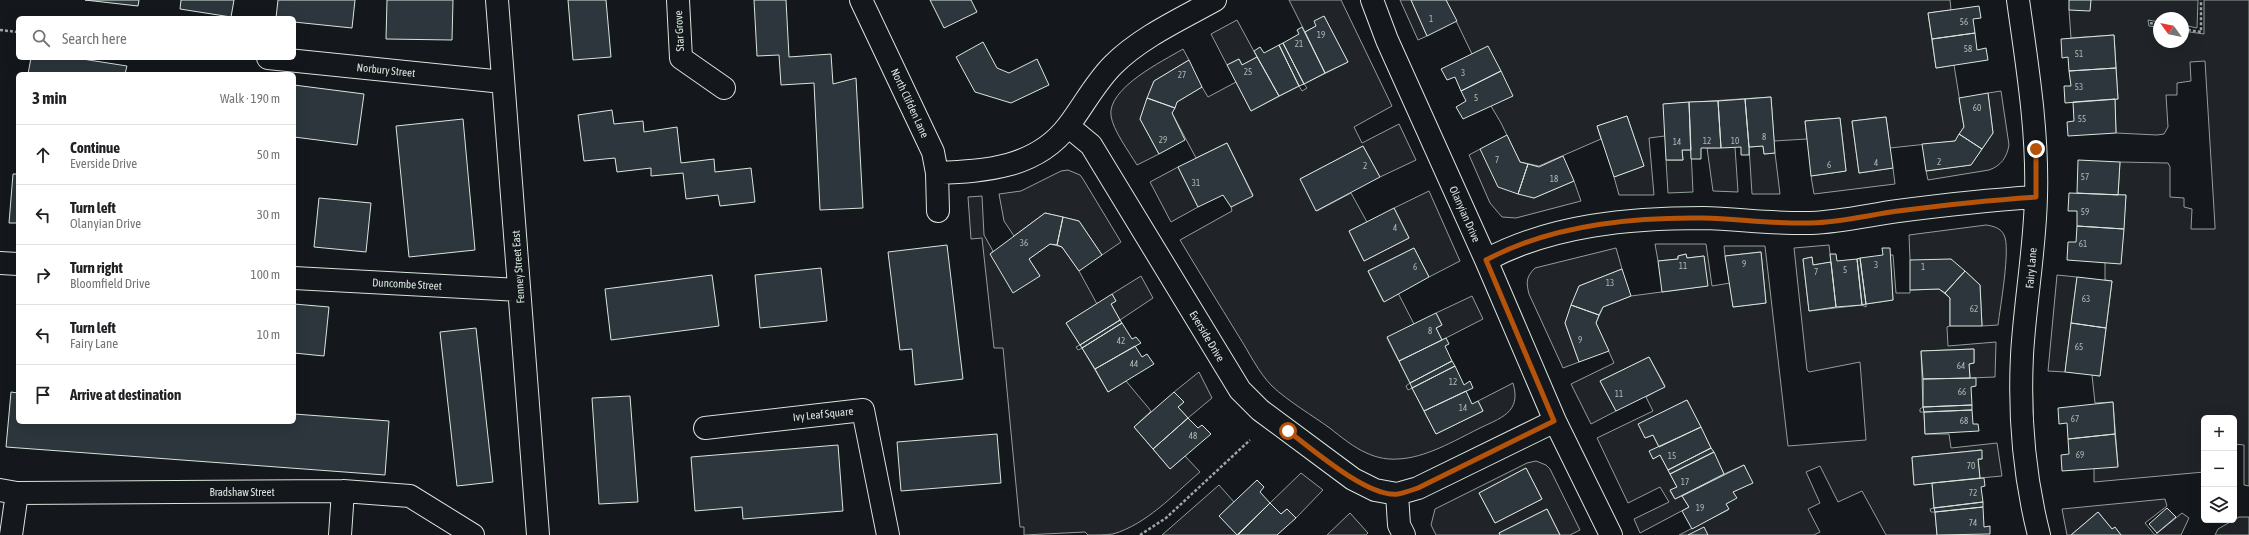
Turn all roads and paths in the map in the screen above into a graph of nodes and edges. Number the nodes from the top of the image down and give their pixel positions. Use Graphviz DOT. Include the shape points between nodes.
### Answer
graph roads {
  1 [pos="497,0"];
  2 [pos="678,0"];
  3 [pos="861,0"];
  4 [pos="1216,0"];
  5 [pos="1372,0"];
  6 [pos="2018,0"];
  7 [pos="2201,0"];
  8 [pos="2150,23"];
  9 [pos="2153,24"];
  10 [pos="0,30"];
  11 [pos="2189,30"];
  12 [pos="16,32"];
  13 [pos="288,60"];
  14 [pos="503,82"];
  15 [pos="724,88"];
  16 [pos="1068,126"];
  17 [pos="937,173"];
  18 [pos="2036,197"];
  19 [pos="938,211"];
  20 [pos="1486,260"];
  21 [pos="0,263"];
  22 [pos="16,264"];
  23 [pos="296,278"];
  24 [pos="520,290"];
  25 [pos="1270,418"];
  26 [pos="1554,421"];
  27 [pos="705,428"];
  28 [pos="9,491"];
  29 [pos="343,491"];
  30 [pos="1397,494"];
  31 [pos="11,535"];
  32 [pos="340,535"];
  33 [pos="473,535"];
  34 [pos="538,535"];
  35 [pos="888,535"];
  36 [pos="1140,535"];
  37 [pos="1404,535"];
  38 [pos="1611,535"];
  39 [pos="2039,535"];
  1 -- 14 [label="street, Fenney Street East"];
  2 -- 15 [label="street, Star Grove" via="681,58"];
  3 -- 17 [label="street, North Clifden Lane" via="933,152"];
  4 -- 16 [label="street" via="1136,46 1114,64 1098,82"];
  5 -- 20 [label="street, Olanyian Drive" via="1387,40"];
  6 -- 18 [label="street, Fairy Lane" via="2036,149"];
  7 -- 11 [label="path" via="2201,32"];
  8 -- 9 [label="path"];
  10 -- 12 [label="path"];
  13 -- 14 [label="street, Norbury Street"];
  14 -- 24 [label="street, Fenney Street East"];
  16 -- 17 [label="street" via="1045,149 1029,158 1006,166 978,171"];
  16 -- 25 [label="street, Everside Drive" via="1090,145 1240,390"];
  17 -- 19 [label="street, North Clifden Lane"];
  18 -- 20 [label="street" via="1944,205 1812,223 1702,218 1619,221 1536,240 1500,252"];
  18 -- 39 [label="street, Fairy Lane" via="2020,399 2030,500"];
  20 -- 26 [label="street, Olanyian Drive"];
  21 -- 22 [label="street"];
  23 -- 24 [label="street, Duncombe Street"];
  24 -- 34 [label="street, Fenney Street East"];
  25 -- 30 [label="street, Everside Drive" via="1353,479 1375,490"];
  25 -- 36 [label="path" via="1256,435 1166,518"];
  26 -- 30 [label="street, Everside Drive" via="1418,488"];
  26 -- 38 [label="street, Olanyian Drive"];
  27 -- 35 [label="street, Ivy Leaf Square" via="863,410"];
  28 -- 29 [label="street, Bradshaw Street"];
  28 -- 31 [label="street"];
  29 -- 32 [label="street"];
  29 -- 33 [label="street, Bradshaw Street" via="410,496"];
  30 -- 37 [label="street" via="1399,525"];
}
